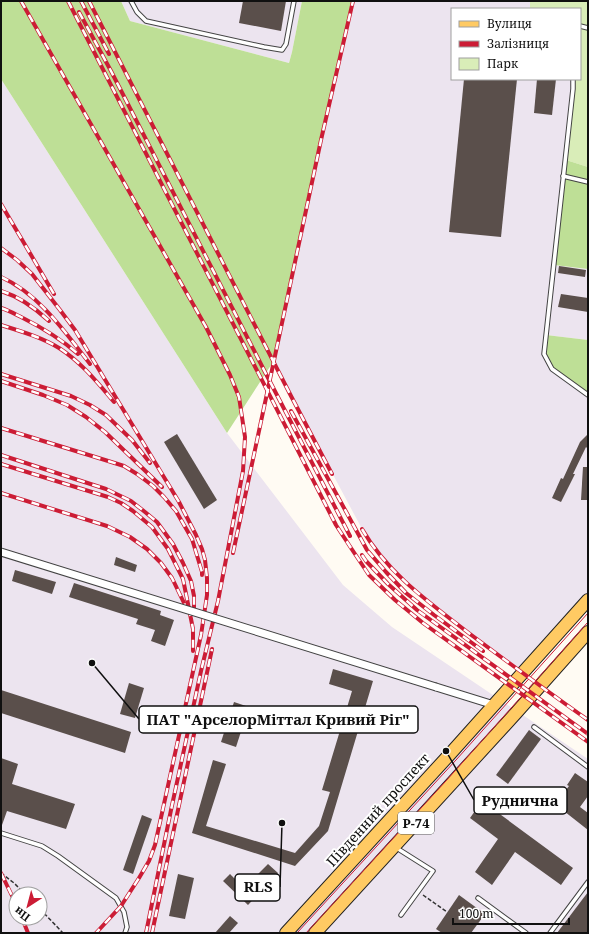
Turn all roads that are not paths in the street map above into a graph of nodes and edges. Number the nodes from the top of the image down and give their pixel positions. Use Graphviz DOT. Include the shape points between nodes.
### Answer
graph roads {
  1 [pos="132,1"];
  2 [pos="294,1"];
  3 [pos="573,80"];
  4 [pos="564,176"];
  5 [pos="588,182"];
  6 [pos="588,395"];
  7 [pos="1,552"];
  8 [pos="588,600"];
  9 [pos="588,632"];
  10 [pos="494,705"];
  11 [pos="534,727"];
  12 [pos="588,767"];
  13 [pos="1,834"];
  14 [pos="394,847"];
  15 [pos="588,882"];
  16 [pos="478,898"];
  17 [pos="401,916"];
  18 [pos="125,933"];
  19 [pos="286,933"];
  20 [pos="315,933"];
  21 [pos="526,933"];
  22 [pos="550,933"];
  1 -- 2 [label="lane" via="137,12 146,21 282,50 286,44"];
  3 -- 4 [label="lane"];
  4 -- 5 [label="lane"];
  4 -- 6 [label="lane" via="544,354 552,369"];
  7 -- 10 [label="street, bridge"];
  8 -- 10 [label="main road, Південний проспект / Р-74"];
  9 -- 14 [label="main road, Р-74"];
  10 -- 19 [label="main road, Південний проспект / Р-74"];
  11 -- 12 [label="lane"];
  13 -- 18 [label="lane" via="42,846 116,898 124,912 127,927"];
  14 -- 17 [label="lane" via="433,871"];
  14 -- 20 [label="main road, Р-74"];
  15 -- 22 [label="lane"];
  16 -- 21 [label="lane"];
}
